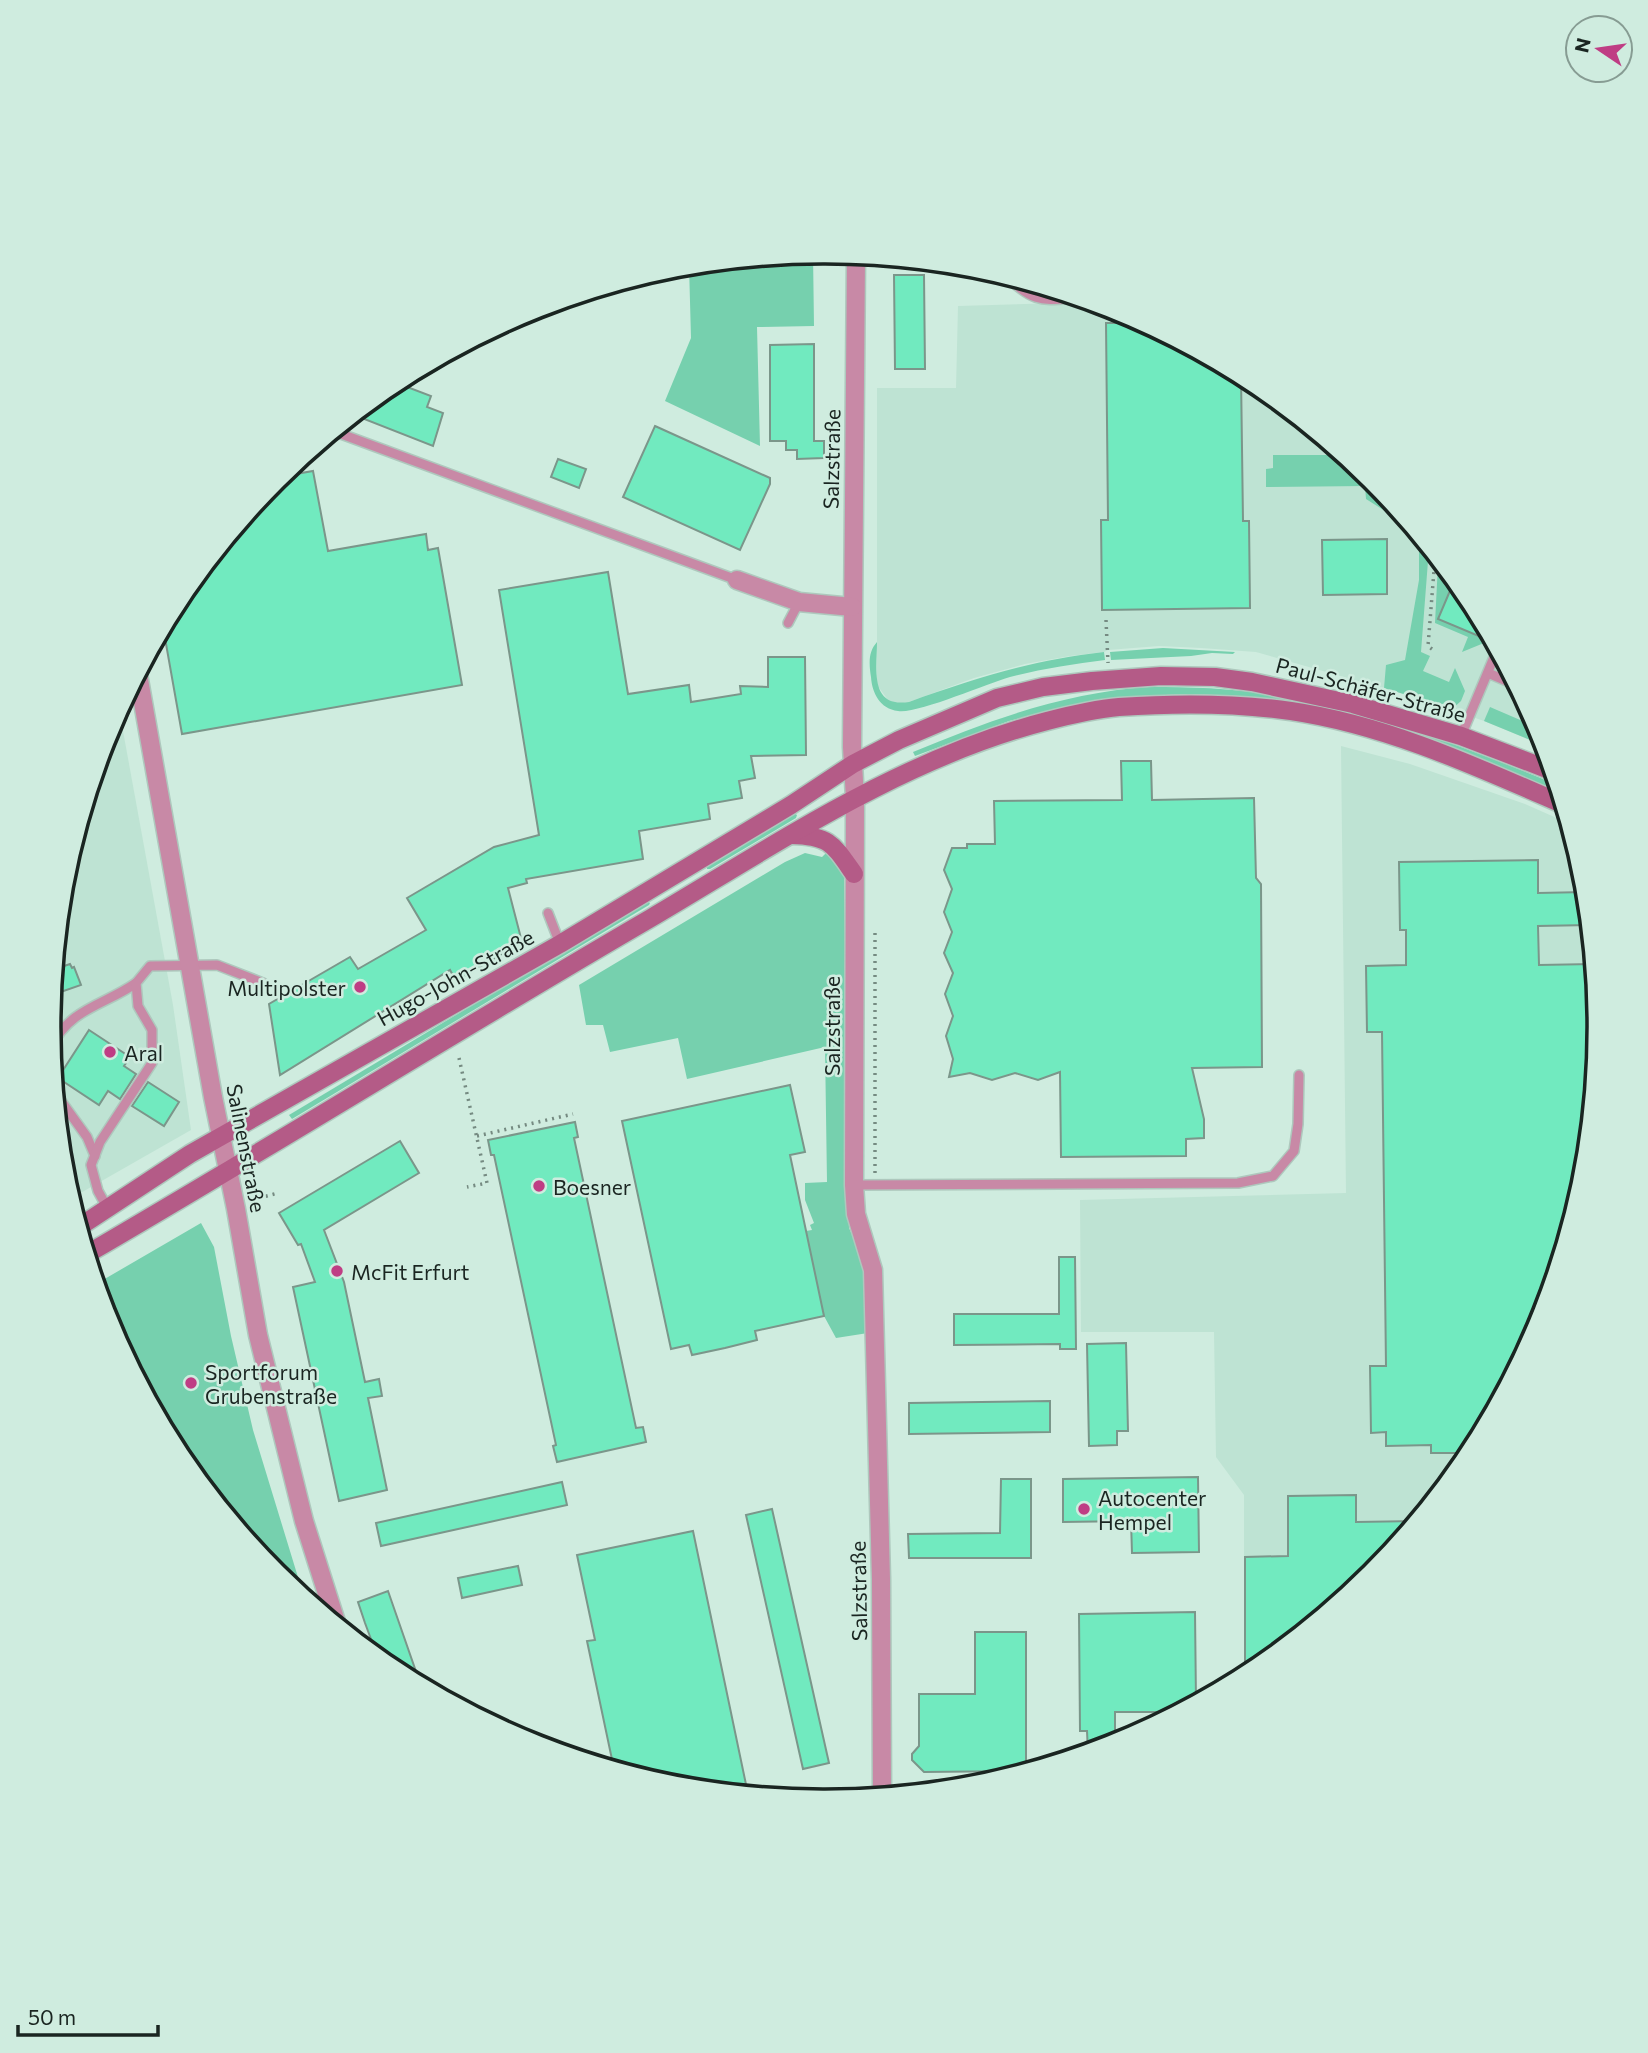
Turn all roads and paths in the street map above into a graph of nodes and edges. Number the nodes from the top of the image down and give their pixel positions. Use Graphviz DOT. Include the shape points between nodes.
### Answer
graph roads {
  1 [pos="856,265"];
  2 [pos="1023,290"];
  3 [pos="1053,299"];
  4 [pos="343,435"];
  5 [pos="1435,570"];
  6 [pos="737,580"];
  7 [pos="799,602"];
  8 [pos="852,607"];
  9 [pos="1106,620"];
  10 [pos="788,623"];
  11 [pos="1432,649"];
  12 [pos="1493,660"];
  13 [pos="1108,663"];
  14 [pos="1488,673"];
  15 [pos="1503,679"];
  16 [pos="141,688"];
  17 [pos="1461,736"];
  18 [pos="853,764"];
  19 [pos="1541,767"];
  20 [pos="855,798"];
  21 [pos="1552,800"];
  22 [pos="792,835"];
  23 [pos="854,874"];
  24 [pos="548,913"];
  25 [pos="874,925"];
  26 [pos="560,944"];
  27 [pos="190,965"];
  28 [pos="136,983"];
  29 [pos="263,983"];
  30 [pos="61,1032"];
  31 [pos="459,1058"];
  32 [pos="1298,1075"];
  33 [pos="66,1108"];
  34 [pos="573,1114"];
  35 [pos="477,1136"];
  36 [pos="221,1137"];
  37 [pos="95,1156"];
  38 [pos="228,1172"];
  39 [pos="876,1184"];
  40 [pos="854,1185"];
  41 [pos="467,1187"];
  42 [pos="278,1193"];
  43 [pos="259,1198"];
  44 [pos="108,1209"];
  45 [pos="87,1222"];
  46 [pos="95,1249"];
  47 [pos="325,1604"];
  48 [pos="882,1787"];
  1 -- 8 [label="street, Salzstraße"];
  2 -- 3 [label="lane" via="1030,297"];
  4 -- 6 [label="lane"];
  5 -- 11 [label="path" via="1428,646"];
  6 -- 7 [label="street"];
  7 -- 8 [label="street"];
  7 -- 10 [label="lane"];
  8 -- 18 [label="street, Salzstraße"];
  9 -- 13 [label="path"];
  12 -- 14 [label="lane"];
  14 -- 15 [label="lane"];
  14 -- 17 [label="lane"];
  16 -- 27 [label="street, Salinenstraße"];
  17 -- 18 [label="main road, Paul-Schäfer-Straße" via="1353,704 1262,684 1161,676 1043,687 997,698"];
  17 -- 19 [label="main road, Paul-Schäfer-Straße"];
  18 -- 20 [label="street, Salzstraße"];
  18 -- 26 [label="main road, Hugo-John-Straße"];
  20 -- 21 [label="main road, Paul-Schäfer-Straße" via="942,756 1074,714 1115,707 1214,704 1340,721 1446,753"];
  20 -- 22 [label="main road"];
  20 -- 23 [label="street, Salzstraße"];
  22 -- 23 [label="main road" via="815,836 833,845"];
  22 -- 38 [label="main road"];
  23 -- 40 [label="street, Salzstraße"];
  24 -- 26 [label="lane"];
  25 -- 39 [label="path"];
  26 -- 36 [label="main road, Hugo-John-Straße"];
  27 -- 28 [label="lane" via="150,966"];
  27 -- 29 [label="lane" via="217,965"];
  27 -- 36 [label="street, Salinenstraße"];
  28 -- 30 [label="lane" via="77,1014"];
  28 -- 37 [label="lane" via="138,1006 152,1030 152,1063"];
  31 -- 35 [label="path"];
  32 -- 39 [label="lane" via="1294,1151 1273,1176 1238,1183"];
  33 -- 37 [label="lane"];
  34 -- 35 [label="path"];
  35 -- 41 [label="path" via="487,1183"];
  36 -- 38 [label="street, Salinenstraße"];
  36 -- 44 [label="main road, Hugo-John-Straße"];
  37 -- 44 [label="lane" via="91,1165"];
  38 -- 46 [label="main road"];
  38 -- 47 [label="street, Salinenstraße" via="258,1335"];
  39 -- 40 [label="lane"];
  40 -- 48 [label="street, Salzstraße" via="856,1214 873,1270 887,1579"];
  42 -- 43 [label="path"];
  44 -- 45 [label="main road, Hugo-John-Straße"];
}
